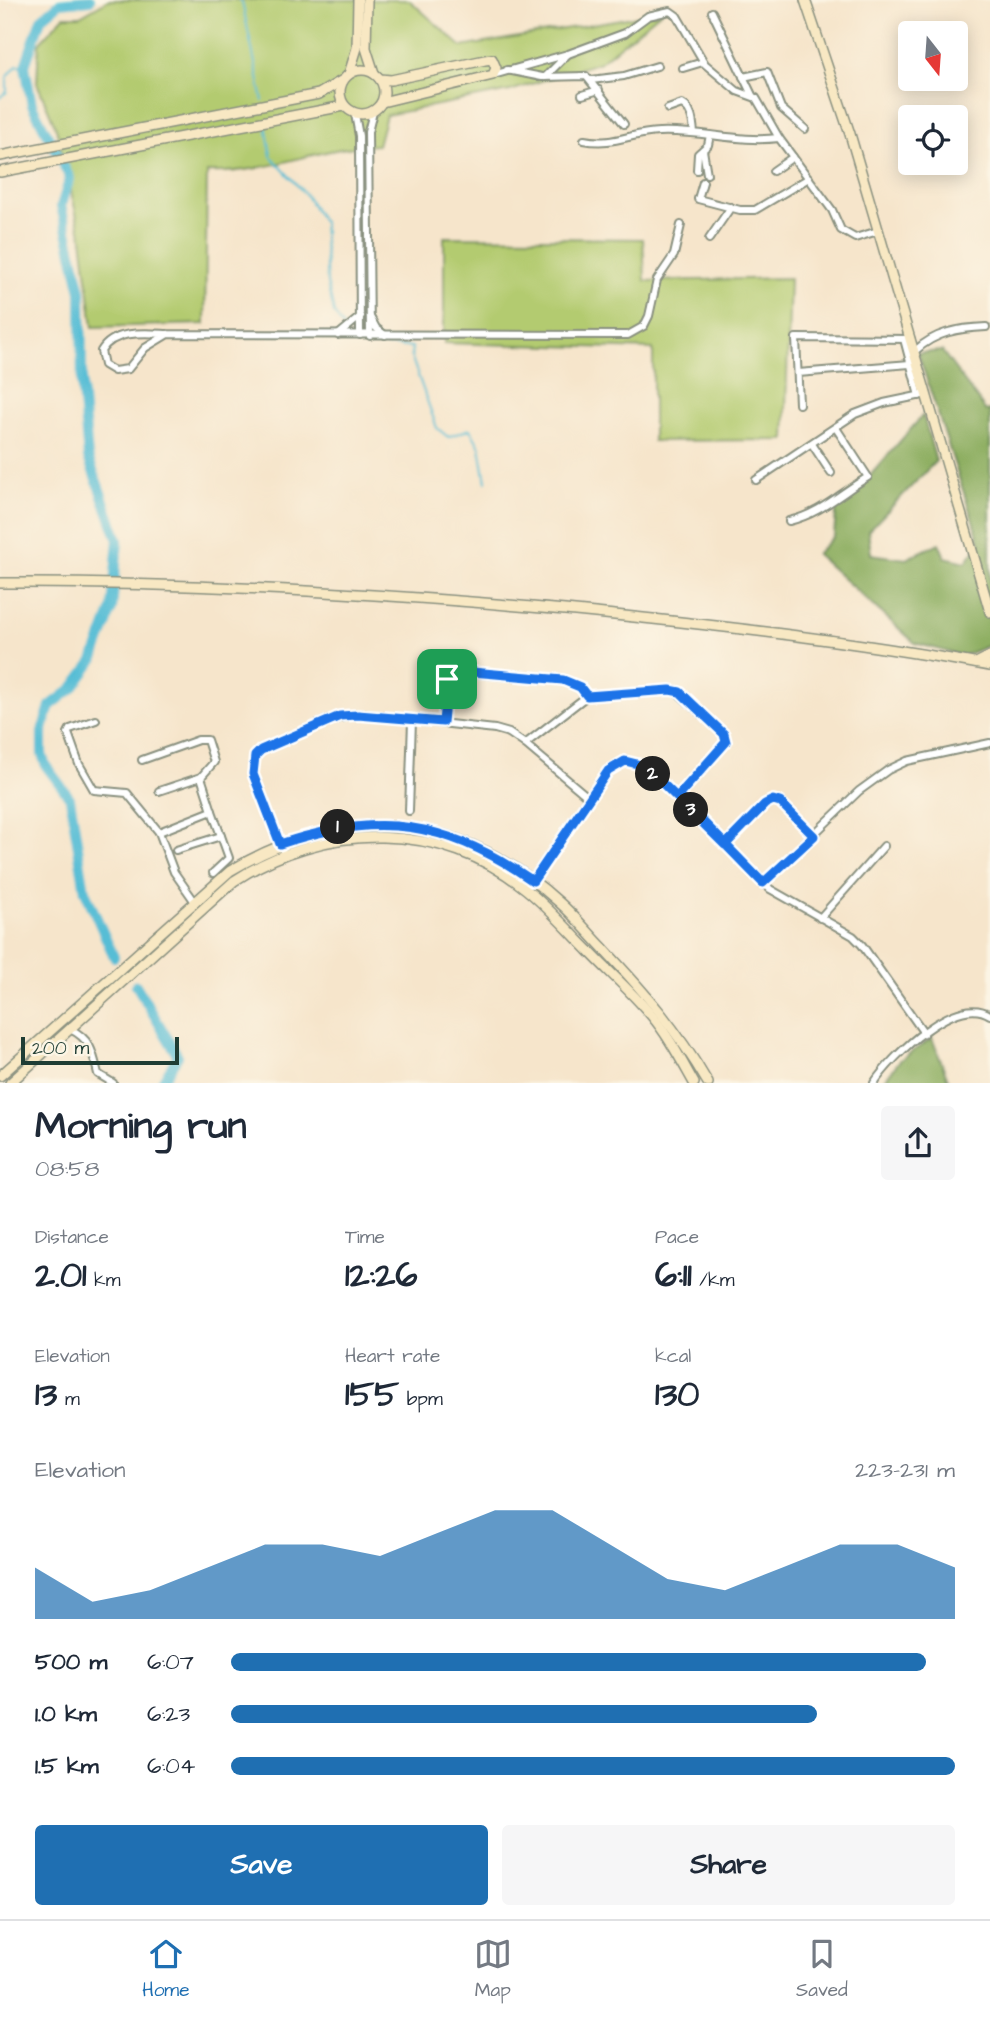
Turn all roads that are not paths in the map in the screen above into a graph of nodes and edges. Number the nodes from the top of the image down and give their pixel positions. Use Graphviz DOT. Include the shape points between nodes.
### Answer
graph roads {
  1 [pos="358,0"];
  2 [pos="368,0"];
  3 [pos="805,0"];
  4 [pos="712,12"];
  5 [pos="568,54"];
  6 [pos="703,62"];
  7 [pos="657,66"];
  8 [pos="684,68"];
  9 [pos="507,70"];
  10 [pos="493,75"];
  11 [pos="377,76"];
  12 [pos="346,77"];
  13 [pos="545,77"];
  14 [pos="743,77"];
  15 [pos="591,80"];
  16 [pos="600,90"];
  17 [pos="582,95"];
  18 [pos="752,95"];
  19 [pos="382,102"];
  20 [pos="344,106"];
  21 [pos="668,109"];
  22 [pos="373,112"];
  23 [pos="355,114"];
  24 [pos="624,124"];
  25 [pos="805,129"];
  26 [pos="694,133"];
  27 [pos="710,135"];
  28 [pos="779,138"];
  29 [pos="584,140"];
  30 [pos="703,150"];
  31 [pos="0,156"];
  32 [pos="793,157"];
  33 [pos="697,170"];
  34 [pos="773,172"];
  35 [pos="0,173"];
  36 [pos="706,174"];
  37 [pos="808,178"];
  38 [pos="703,182"];
  39 [pos="731,207"];
  40 [pos="681,225"];
  41 [pos="878,231"];
  42 [pos="709,239"];
  43 [pos="361,316"];
  44 [pos="370,316"];
  45 [pos="986,327"];
  46 [pos="168,334"];
  47 [pos="337,335"];
  48 [pos="360,335"];
  49 [pos="370,336"];
  50 [pos="387,336"];
  51 [pos="907,339"];
  52 [pos="912,357"];
  53 [pos="799,373"];
  54 [pos="923,395"];
  55 [pos="799,404"];
  56 [pos="836,428"];
  57 [pos="812,444"];
  58 [pos="831,473"];
  59 [pos="756,480"];
  60 [pos="789,521"];
  61 [pos="0,583"];
  62 [pos="990,612"];
  63 [pos="990,656"];
  64 [pos="974,663"];
  65 [pos="990,666"];
  66 [pos="587,696"];
  67 [pos="96,720"];
  68 [pos="412,720"];
  69 [pos="443,722"];
  70 [pos="990,743"];
  71 [pos="525,744"];
  72 [pos="142,760"];
  73 [pos="201,777"];
  74 [pos="159,791"];
  75 [pos="678,796"];
  76 [pos="589,797"];
  77 [pos="212,811"];
  78 [pos="409,811"];
  79 [pos="159,832"];
  80 [pos="221,836"];
  81 [pos="814,836"];
  82 [pos="280,844"];
  83 [pos="725,845"];
  84 [pos="884,846"];
  85 [pos="176,850"];
  86 [pos="284,854"];
  87 [pos="213,873"];
  88 [pos="533,881"];
  89 [pos="763,883"];
  90 [pos="526,890"];
  91 [pos="195,902"];
  92 [pos="821,918"];
  93 [pos="990,1015"];
  94 [pos="70,1029"];
  95 [pos="924,1033"];
  96 [pos="0,1076"];
  97 [pos="10,1083"];
  98 [pos="113,1083"];
  99 [pos="694,1083"];
  100 [pos="708,1083"];
  101 [pos="874,1083"];
  1 -- 12 [label="street" via="357,48"];
  2 -- 11 [label="street" via="366,48"];
  3 -- 41 [label="street"];
  4 -- 14 [label="street"];
  5 -- 6 [label="street" via="625,33 648,16 670,11"];
  5 -- 9 [label="street"];
  5 -- 13 [label="street"];
  6 -- 8 [label="street"];
  6 -- 18 [label="street" via="735,89"];
  7 -- 15 [label="street"];
  9 -- 10 [label="street"];
  9 -- 13 [label="street"];
  10 -- 11 [label="street" via="492,59 391,80"];
  10 -- 19 [label="street"];
  11 -- 12 [label="street" via="364,70"];
  11 -- 19 [label="street" via="384,90"];
  12 -- 20 [label="street" via="339,93"];
  12 -- 31 [label="street" via="319,94"];
  13 -- 15 [label="street" via="586,76"];
  14 -- 18 [label="street"];
  14 -- 25 [label="street" via="767,72 779,105"];
  15 -- 16 [label="street"];
  16 -- 17 [label="street"];
  16 -- 24 [label="street"];
  18 -- 28 [label="street"];
  19 -- 22 [label="street"];
  20 -- 23 [label="street"];
  20 -- 35 [label="street"];
  21 -- 26 [label="street" via="684,104"];
  22 -- 23 [label="street"];
  22 -- 44 [label="street" via="368,132"];
  23 -- 43 [label="street"];
  26 -- 27 [label="street"];
  26 -- 29 [label="street" via="634,134 607,144"];
  27 -- 28 [label="street" via="749,142"];
  27 -- 30 [label="street"];
  28 -- 32 [label="street"];
  30 -- 33 [label="street" via="698,154"];
  30 -- 36 [label="street"];
  32 -- 34 [label="street"];
  32 -- 37 [label="street"];
  37 -- 39 [label="street" via="763,207 749,211"];
  37 -- 41 [label="street" via="846,235 855,238"];
  38 -- 39 [label="street" via="698,199"];
  39 -- 42 [label="street"];
  40 -- 50 [label="street" via="674,255 657,280 649,316 644,326 628,335"];
  41 -- 51 [label="street"];
  43 -- 47 [label="street"];
  43 -- 48 [label="street"];
  44 -- 49 [label="street"];
  44 -- 50 [label="street"];
  45 -- 52 [label="street" via="933,337"];
  46 -- 46 [label="street" via="120,336 105,343 101,351 104,365 114,371 128,369 145,348"];
  46 -- 47 [label="street"];
  47 -- 48 [label="street"];
  48 -- 49 [label="street"];
  49 -- 50 [label="street"];
  51 -- 52 [label="street"];
  51 -- 53 [label="street" via="796,338"];
  52 -- 53 [label="street"];
  52 -- 54 [label="street"];
  53 -- 55 [label="street"];
  54 -- 56 [label="street" via="855,414"];
  54 -- 62 [label="street"];
  56 -- 57 [label="street"];
  56 -- 60 [label="street" via="868,477 806,517"];
  57 -- 58 [label="street"];
  57 -- 59 [label="street"];
  61 -- 64 [label="street" via="131,583 466,601 683,621"];
  63 -- 64 [label="street"];
  64 -- 65 [label="street"];
  66 -- 69 [label="street" via="580,687 563,680 455,672 447,679"];
  66 -- 71 [label="street"];
  66 -- 75 [label="street" via="676,690 724,734 724,747"];
  67 -- 79 [label="street" via="68,733 79,764 94,790 127,793"];
  68 -- 69 [label="street"];
  68 -- 78 [label="street"];
  68 -- 82 [label="street" via="340,716 261,750 255,756 253,774"];
  69 -- 71 [label="street" via="495,729"];
  70 -- 81 [label="street" via="896,765 859,791"];
  71 -- 76 [label="street"];
  72 -- 73 [label="street" via="207,740 214,762"];
  73 -- 74 [label="street"];
  73 -- 77 [label="street"];
  75 -- 76 [label="street" via="645,766 625,761 608,771"];
  75 -- 83 [label="street"];
  76 -- 88 [label="street"];
  77 -- 79 [label="street"];
  77 -- 80 [label="street"];
  79 -- 91 [label="street" via="174,872"];
  80 -- 85 [label="street"];
  80 -- 87 [label="street" via="229,858"];
  81 -- 83 [label="street" via="773,800"];
  81 -- 89 [label="street"];
  82 -- 86 [label="street"];
  82 -- 88 [label="street" via="338,827 412,827 475,846"];
  82 -- 91 [label="street" via="229,871"];
  83 -- 89 [label="street"];
  84 -- 92 [label="street"];
  86 -- 90 [label="street" via="340,838 410,838 469,856"];
  86 -- 94 [label="street" via="234,881"];
  88 -- 90 [label="street"];
  88 -- 100 [label="street" via="561,904 662,1010"];
  89 -- 92 [label="street"];
  90 -- 99 [label="street" via="652,1015"];
  91 -- 96 [label="street"];
  92 -- 95 [label="street" via="862,945"];
  93 -- 95 [label="street" via="974,1009 961,1012"];
  94 -- 97 [label="street"];
  94 -- 98 [label="street" via="90,1044 98,1074"];
  95 -- 101 [label="street" via="895,1054"];
}
